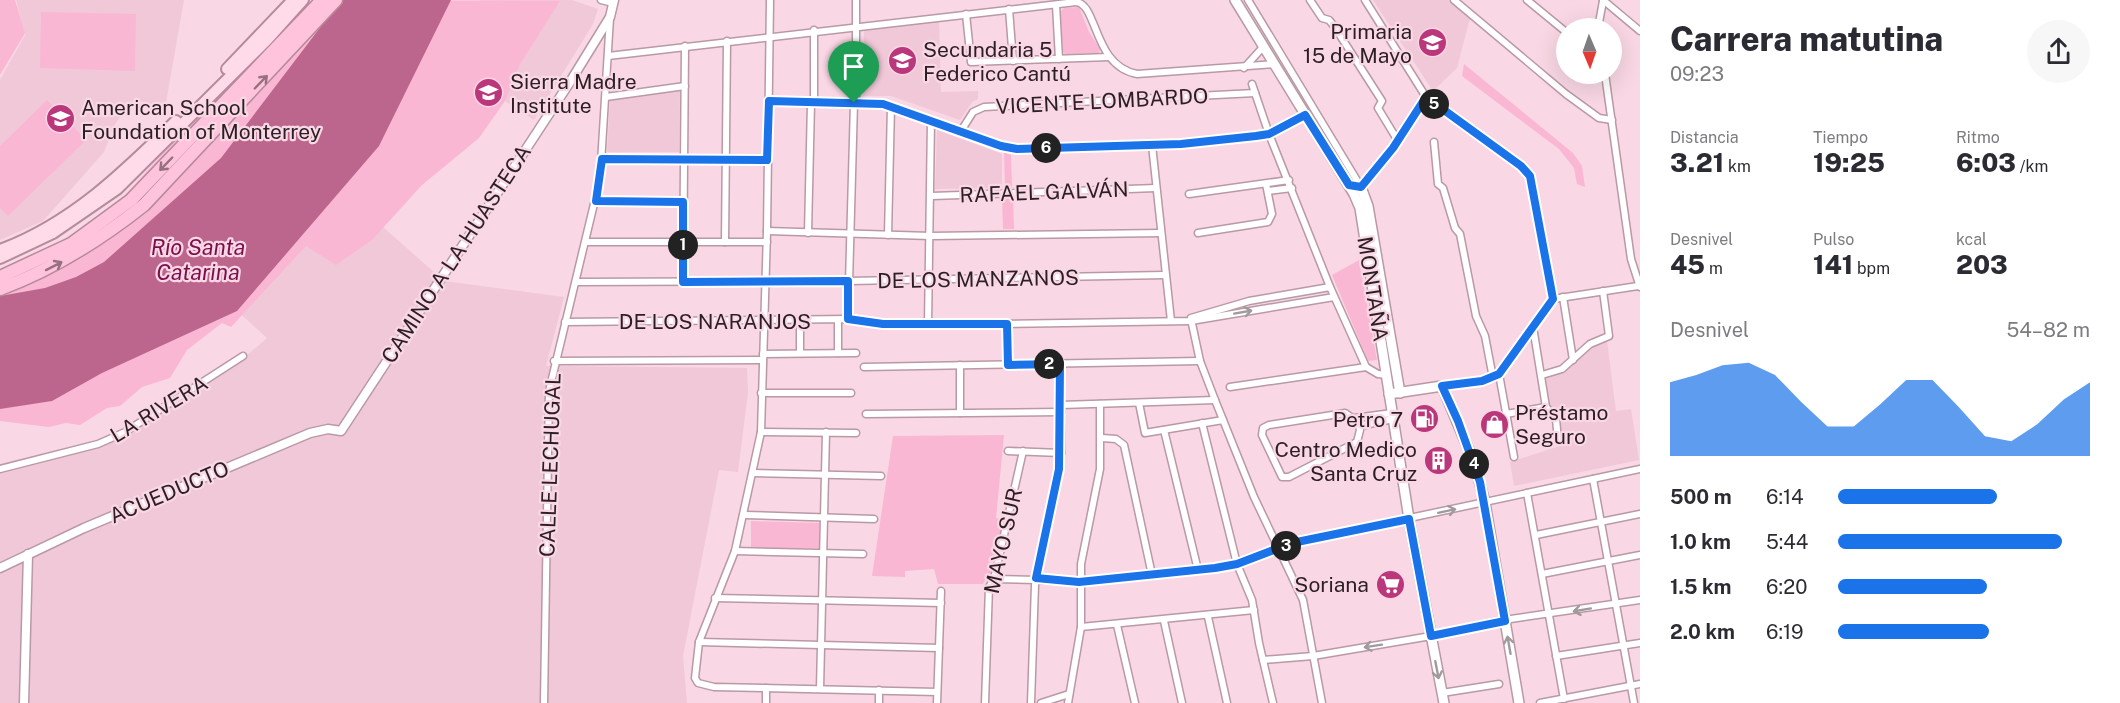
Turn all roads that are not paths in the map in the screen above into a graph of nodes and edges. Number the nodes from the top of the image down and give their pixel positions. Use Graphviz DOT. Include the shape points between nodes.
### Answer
graph roads {
  1 [pos="293,0"];
  2 [pos="303,0"];
  3 [pos="322,0"];
  4 [pos="336,0"];
  5 [pos="601,0"];
  6 [pos="770,0"];
  7 [pos="856,0"];
  8 [pos="1235,0"];
  9 [pos="1248,0"];
  10 [pos="1310,0"];
  11 [pos="1365,0"];
  12 [pos="1454,0"];
  13 [pos="1527,0"];
  14 [pos="1603,0"];
  15 [pos="614,1"];
  16 [pos="1462,3"];
  17 [pos="1056,5"];
  18 [pos="1009,9"];
  19 [pos="966,14"];
  20 [pos="610,17"];
  21 [pos="1600,18"];
  22 [pos="1556,24"];
  23 [pos="858,25"];
  24 [pos="814,30"];
  25 [pos="1261,31"];
  26 [pos="1640,31"];
  27 [pos="770,36"];
  28 [pos="727,41"];
  29 [pos="686,46"];
  30 [pos="1264,46"];
  31 [pos="608,56"];
  32 [pos="1109,57"];
  33 [pos="1059,59"];
  34 [pos="1013,61"];
  35 [pos="1275,64"];
  36 [pos="1243,68"];
  37 [pos="1252,84"];
  38 [pos="1607,84"];
  39 [pos="685,86"];
  40 [pos="1255,93"];
  41 [pos="606,97"];
  42 [pos="1426,97"];
  43 [pos="769,101"];
  44 [pos="812,103"];
  45 [pos="855,103"];
  46 [pos="891,106"];
  47 [pos="1305,115"];
  48 [pos="931,120"];
  49 [pos="1612,120"];
  50 [pos="961,131"];
  51 [pos="1269,134"];
  52 [pos="1398,141"];
  53 [pos="1434,142"];
  54 [pos="1152,146"];
  55 [pos="602,159"];
  56 [pos="684,160"];
  57 [pos="724,160"];
  58 [pos="767,160"];
  59 [pos="1289,180"];
  60 [pos="1156,188"];
  61 [pos="1267,188"];
  62 [pos="1292,188"];
  63 [pos="1355,189"];
  64 [pos="1189,194"];
  65 [pos="932,196"];
  66 [pos="596,201"];
  67 [pos="683,202"];
  68 [pos="767,231"];
  69 [pos="808,233"];
  70 [pos="1161,233"];
  71 [pos="1198,233"];
  72 [pos="849,234"];
  73 [pos="888,235"];
  74 [pos="932,236"];
  75 [pos="586,242"];
  76 [pos="683,242"];
  77 [pos="725,242"];
  78 [pos="767,242"];
  79 [pos="0,250"];
  80 [pos="0,258"];
  81 [pos="1165,275"];
  82 [pos="0,277"];
  83 [pos="930,280"];
  84 [pos="848,281"];
  85 [pos="576,282"];
  86 [pos="683,282"];
  87 [pos="766,282"];
  88 [pos="1639,286"];
  89 [pos="1330,287"];
  90 [pos="0,289"];
  91 [pos="1603,291"];
  92 [pos="1334,297"];
  93 [pos="1563,297"];
  94 [pos="1553,299"];
  95 [pos="848,319"];
  96 [pos="838,320"];
  97 [pos="1189,320"];
  98 [pos="764,321"];
  99 [pos="800,321"];
  100 [pos="1171,321"];
  101 [pos="565,322"];
  102 [pos="1007,324"];
  103 [pos="928,325"];
  104 [pos="1533,327"];
  105 [pos="1392,343"];
  106 [pos="1382,344"];
  107 [pos="800,353"];
  108 [pos="838,353"];
  109 [pos="856,353"];
  110 [pos="243,356"];
  111 [pos="762,357"];
  112 [pos="1573,360"];
  113 [pos="554,361"];
  114 [pos="1200,361"];
  115 [pos="1060,364"];
  116 [pos="960,365"];
  117 [pos="1008,365"];
  118 [pos="864,367"];
  119 [pos="1366,367"];
  120 [pos="1397,374"];
  121 [pos="1499,374"];
  122 [pos="1386,375"];
  123 [pos="1542,375"];
  124 [pos="1492,378"];
  125 [pos="1442,386"];
  126 [pos="1230,387"];
  127 [pos="761,393"];
  128 [pos="851,393"];
  129 [pos="1400,393"];
  130 [pos="1389,394"];
  131 [pos="1215,400"];
  132 [pos="1139,403"];
  133 [pos="1100,404"];
  134 [pos="1546,407"];
  135 [pos="1061,409"];
  136 [pos="960,413"];
  137 [pos="866,414"];
  138 [pos="1506,414"];
  139 [pos="1393,416"];
  140 [pos="1355,418"];
  141 [pos="1224,420"];
  142 [pos="1202,423"];
  143 [pos="1360,426"];
  144 [pos="1164,430"];
  145 [pos="341,431"];
  146 [pos="761,432"];
  147 [pos="826,432"];
  148 [pos="856,433"];
  149 [pos="1102,438"];
  150 [pos="1558,440"];
  151 [pos="1008,451"];
  152 [pos="1023,451"];
  153 [pos="1061,453"];
  154 [pos="1514,457"];
  155 [pos="0,469"];
  156 [pos="1640,469"];
  157 [pos="753,473"];
  158 [pos="826,474"];
  159 [pos="881,476"];
  160 [pos="1593,479"];
  161 [pos="1527,493"];
  162 [pos="1485,503"];
  163 [pos="1640,514"];
  164 [pos="744,515"];
  165 [pos="825,518"];
  166 [pos="874,519"];
  167 [pos="1409,519"];
  168 [pos="1601,522"];
  169 [pos="1536,535"];
  170 [pos="1278,548"];
  171 [pos="735,551"];
  172 [pos="824,553"];
  173 [pos="28,554"];
  174 [pos="863,554"];
  175 [pos="1640,555"];
  176 [pos="1608,561"];
  177 [pos="1237,564"];
  178 [pos="0,568"];
  179 [pos="1198,570"];
  180 [pos="1152,574"];
  181 [pos="1542,574"];
  182 [pos="1036,578"];
  183 [pos="994,579"];
  184 [pos="1079,582"];
  185 [pos="941,591"];
  186 [pos="715,598"];
  187 [pos="1640,600"];
  188 [pos="823,601"];
  189 [pos="940,603"];
  190 [pos="1616,604"];
  191 [pos="1254,610"];
  192 [pos="1549,615"];
  193 [pos="1208,617"];
  194 [pos="1164,621"];
  195 [pos="1505,621"];
  196 [pos="1117,625"];
  197 [pos="1081,627"];
  198 [pos="1431,636"];
  199 [pos="699,642"];
  200 [pos="1640,643"];
  201 [pos="821,645"];
  202 [pos="1624,646"];
  203 [pos="939,648"];
  204 [pos="1313,656"];
  205 [pos="1556,656"];
  206 [pos="1263,660"];
  207 [pos="1499,684"];
  208 [pos="1640,684"];
  209 [pos="1630,685"];
  210 [pos="766,688"];
  211 [pos="820,689"];
  212 [pos="879,690"];
  213 [pos="937,692"];
  214 [pos="1069,694"];
  215 [pos="1443,698"];
  216 [pos="1564,699"];
  217 [pos="24,703"];
  218 [pos="544,703"];
  219 [pos="766,703"];
  220 [pos="879,703"];
  221 [pos="937,703"];
  222 [pos="985,703"];
  223 [pos="1031,703"];
  224 [pos="1041,703"];
  225 [pos="1068,703"];
  226 [pos="1135,703"];
  227 [pos="1182,703"];
  228 [pos="1227,703"];
  229 [pos="1273,703"];
  230 [pos="1322,703"];
  231 [pos="1519,703"];
  232 [pos="1540,703"];
  233 [pos="1634,703"];
  1 -- 79 [label="main road" via="119,176 64,218"];
  2 -- 80 [label="main road" via="117,189 53,233"];
  3 -- 82 [label="highway, one-way" via="131,200 71,244"];
  90 -- 4 [label="highway, one-way" via="61,262 144,205"];
  5 -- 15 [label="street"];
  6 -- 27 [label="street"];
  7 -- 23 [label="street"];
  8 -- 25 [label="main road, MONTAÑA"];
  9 -- 25 [label="street, MONTAÑA"];
  10 -- 52 [label="street" via="1322,18 1334,26"];
  11 -- 42 [label="street"];
  12 -- 16 [label="street"];
  13 -- 22 [label="street"];
  14 -- 21 [label="street"];
  14 -- 26 [label="street"];
  15 -- 20 [label="street"];
  16 -- 49 [label="street" via="1582,107 1599,118"];
  17 -- 18 [label="street"];
  17 -- 32 [label="street" via="1084,4"];
  17 -- 33 [label="street"];
  18 -- 19 [label="street"];
  18 -- 34 [label="street"];
  19 -- 23 [label="street"];
  19 -- 34 [label="street" via="971,62"];
  20 -- 31 [label="street, CALLE LECHUGAL"];
  20 -- 145 [label="street, CAMINO A LA HUASTECA"];
  23 -- 24 [label="street"];
  23 -- 45 [label="street"];
  24 -- 27 [label="street"];
  24 -- 44 [label="street"];
  25 -- 30 [label="main road, MONTAÑA"];
  25 -- 63 [label="street, MONTAÑA"];
  27 -- 28 [label="street"];
  27 -- 43 [label="street"];
  28 -- 29 [label="street"];
  28 -- 57 [label="street"];
  29 -- 31 [label="street"];
  29 -- 39 [label="street"];
  30 -- 35 [label="main road, MONTAÑA"];
  30 -- 36 [label="street"];
  31 -- 41 [label="street, CALLE LECHUGAL"];
  32 -- 33 [label="street"];
  32 -- 36 [label="street" via="1118,67 1137,74"];
  33 -- 34 [label="street"];
  35 -- 36 [label="street"];
  35 -- 47 [label="main road, MONTAÑA"];
  37 -- 40 [label="street"];
  38 -- 49 [label="street"];
  39 -- 41 [label="street"];
  39 -- 56 [label="street"];
  40 -- 50 [label="street, VICENTE LOMBARDO" via="984,107 973,112"];
  40 -- 51 [label="street"];
  41 -- 55 [label="street, CALLE LECHUGAL"];
  42 -- 52 [label="street"];
  42 -- 94 [label="street" via="1530,176"];
  43 -- 44 [label="street"];
  43 -- 58 [label="street"];
  44 -- 45 [label="street"];
  44 -- 69 [label="street"];
  45 -- 46 [label="street"];
  45 -- 72 [label="street"];
  46 -- 48 [label="street"];
  46 -- 73 [label="street"];
  47 -- 51 [label="street"];
  47 -- 63 [label="main road, MONTAÑA"];
  48 -- 50 [label="street"];
  48 -- 65 [label="street"];
  49 -- 88 [label="street" via="1631,259"];
  50 -- 54 [label="street" via="1017,149"];
  51 -- 54 [label="street"];
  51 -- 59 [label="street"];
  52 -- 63 [label="street"];
  53 -- 124 [label="street" via="1441,186 1460,234"];
  54 -- 60 [label="street"];
  55 -- 56 [label="street"];
  55 -- 66 [label="street, CALLE LECHUGAL"];
  56 -- 57 [label="street"];
  56 -- 67 [label="street"];
  57 -- 58 [label="street"];
  57 -- 77 [label="street"];
  58 -- 68 [label="street"];
  59 -- 61 [label="street"];
  59 -- 62 [label="street"];
  60 -- 65 [label="street, RAFAEL GALVÁN"];
  60 -- 70 [label="street"];
  61 -- 62 [label="street"];
  61 -- 64 [label="street"];
  61 -- 71 [label="street" via="1272,214 1268,222"];
  62 -- 89 [label="street"];
  63 -- 105 [label="main road, MONTAÑA" via="1368,206"];
  63 -- 106 [label="main road, MONTAÑA"];
  65 -- 74 [label="street"];
  66 -- 67 [label="street"];
  66 -- 75 [label="street, CALLE LECHUGAL"];
  67 -- 76 [label="street"];
  68 -- 69 [label="street"];
  68 -- 78 [label="street"];
  69 -- 72 [label="street"];
  70 -- 74 [label="street"];
  70 -- 81 [label="street"];
  72 -- 73 [label="street"];
  72 -- 84 [label="street"];
  73 -- 74 [label="street"];
  74 -- 83 [label="street"];
  75 -- 76 [label="street"];
  75 -- 85 [label="street, CALLE LECHUGAL"];
  76 -- 77 [label="street"];
  76 -- 86 [label="street"];
  77 -- 78 [label="street"];
  78 -- 87 [label="street"];
  81 -- 83 [label="street, DE LOS MANZANOS"];
  81 -- 100 [label="street"];
  83 -- 84 [label="street, DE LOS MANZANOS"];
  83 -- 103 [label="street"];
  84 -- 87 [label="street, DE LOS MANZANOS"];
  84 -- 95 [label="street"];
  85 -- 86 [label="street, DE LOS MANZANOS"];
  85 -- 101 [label="street, CALLE LECHUGAL"];
  86 -- 87 [label="street, DE LOS MANZANOS"];
  87 -- 98 [label="street"];
  88 -- 91 [label="street"];
  89 -- 92 [label="street"];
  89 -- 97 [label="street" via="1249,301"];
  91 -- 93 [label="street"];
  91 -- 112 [label="street" via="1609,336 1590,344"];
  97 -- 92 [label="street, one-way"];
  92 -- 119 [label="street"];
  93 -- 94 [label="street"];
  93 -- 112 [label="street"];
  94 -- 104 [label="street"];
  95 -- 96 [label="street, DE LOS NARANJOS"];
  95 -- 103 [label="street, DE LOS NARANJOS"];
  96 -- 99 [label="street, DE LOS NARANJOS"];
  96 -- 108 [label="street"];
  97 -- 100 [label="street, DE LOS NARANJOS"];
  97 -- 114 [label="street"];
  98 -- 99 [label="street, DE LOS NARANJOS"];
  98 -- 101 [label="street, DE LOS NARANJOS"];
  98 -- 111 [label="street"];
  99 -- 107 [label="street"];
  100 -- 102 [label="street, DE LOS NARANJOS"];
  101 -- 113 [label="street, CALLE LECHUGAL"];
  102 -- 103 [label="street, DE LOS NARANJOS"];
  102 -- 117 [label="street"];
  104 -- 121 [label="street"];
  104 -- 123 [label="street"];
  105 -- 106 [label="main road"];
  105 -- 120 [label="main road, MONTAÑA"];
  106 -- 122 [label="main road, MONTAÑA"];
  107 -- 108 [label="street"];
  107 -- 111 [label="street"];
  108 -- 109 [label="street"];
  110 -- 155 [label="street, LA RIVERA" via="125,432"];
  111 -- 113 [label="street"];
  111 -- 127 [label="street"];
  112 -- 123 [label="street" via="1562,369"];
  113 -- 218 [label="street, CALLE LECHUGAL" via="548,411"];
  114 -- 115 [label="street"];
  114 -- 131 [label="street"];
  115 -- 117 [label="street"];
  115 -- 135 [label="street"];
  116 -- 117 [label="street"];
  116 -- 118 [label="street"];
  116 -- 136 [label="street"];
  119 -- 122 [label="street"];
  119 -- 126 [label="street"];
  120 -- 122 [label="street"];
  120 -- 129 [label="main road, MONTAÑA"];
  121 -- 124 [label="street"];
  121 -- 138 [label="street"];
  122 -- 130 [label="main road, MONTAÑA"];
  123 -- 134 [label="street"];
  124 -- 125 [label="street"];
  125 -- 129 [label="main road"];
  125 -- 162 [label="main road" via="1475,465"];
  127 -- 128 [label="street"];
  127 -- 146 [label="street"];
  129 -- 130 [label="main road"];
  130 -- 139 [label="main road, MONTAÑA"];
  131 -- 132 [label="street"];
  131 -- 141 [label="street"];
  132 -- 133 [label="street"];
  132 -- 144 [label="street" via="1143,432"];
  133 -- 135 [label="street"];
  133 -- 149 [label="street"];
  134 -- 138 [label="street"];
  134 -- 150 [label="street" via="1556,419"];
  135 -- 136 [label="street"];
  135 -- 153 [label="street"];
  136 -- 137 [label="street"];
  138 -- 154 [label="street"];
  139 -- 140 [label="street"];
  139 -- 143 [label="street"];
  139 -- 167 [label="main road, MONTAÑA"];
  140 -- 143 [label="street"];
  140 -- 143 [label="street" via="1345,413 1269,425 1263,428 1262,435 1279,474 1289,477 1353,445 1359,439"];
  141 -- 142 [label="street"];
  141 -- 170 [label="street"];
  142 -- 144 [label="street"];
  142 -- 177 [label="street"];
  144 -- 179 [label="street"];
  145 -- 173 [label="street, ACUEDUCTO" via="310,433"];
  146 -- 147 [label="street"];
  146 -- 157 [label="street"];
  147 -- 148 [label="street"];
  147 -- 158 [label="street"];
  149 -- 180 [label="street" via="1116,439 1124,446"];
  149 -- 184 [label="street" via="1099,478"];
  151 -- 152 [label="street"];
  152 -- 153 [label="street"];
  152 -- 183 [label="street, MAYO SUR"];
  153 -- 182 [label="street"];
  156 -- 160 [label="street"];
  157 -- 158 [label="street"];
  157 -- 164 [label="street"];
  158 -- 159 [label="street"];
  158 -- 165 [label="street"];
  160 -- 161 [label="street"];
  160 -- 168 [label="street"];
  161 -- 162 [label="street"];
  161 -- 169 [label="street"];
  167 -- 162 [label="street, one-way"];
  162 -- 195 [label="main road"];
  163 -- 168 [label="street"];
  164 -- 165 [label="street"];
  164 -- 171 [label="street"];
  165 -- 166 [label="street"];
  165 -- 172 [label="street"];
  167 -- 170 [label="street"];
  167 -- 198 [label="main road, MONTAÑA"];
  168 -- 169 [label="street"];
  168 -- 176 [label="street"];
  169 -- 181 [label="street"];
  170 -- 177 [label="street"];
  170 -- 204 [label="street" via="1303,600"];
  171 -- 172 [label="street"];
  171 -- 186 [label="street"];
  172 -- 174 [label="street"];
  172 -- 188 [label="street"];
  173 -- 178 [label="street, ACUEDUCTO"];
  173 -- 217 [label="street"];
  175 -- 176 [label="street"];
  176 -- 181 [label="street"];
  176 -- 190 [label="street"];
  177 -- 179 [label="street"];
  177 -- 191 [label="street"];
  179 -- 180 [label="street"];
  180 -- 184 [label="street"];
  181 -- 192 [label="street"];
  182 -- 183 [label="street"];
  182 -- 184 [label="street"];
  182 -- 223 [label="street"];
  183 -- 222 [label="street, MAYO SUR" via="989,587"];
  184 -- 197 [label="street"];
  185 -- 189 [label="street"];
  186 -- 188 [label="street"];
  186 -- 199 [label="street"];
  187 -- 190 [label="street"];
  188 -- 189 [label="street"];
  188 -- 201 [label="street"];
  189 -- 203 [label="street"];
  190 -- 192 [label="street, one-way"];
  190 -- 202 [label="street"];
  191 -- 193 [label="street"];
  191 -- 206 [label="street"];
  192 -- 195 [label="street"];
  192 -- 205 [label="street"];
  193 -- 194 [label="street"];
  193 -- 228 [label="street"];
  194 -- 196 [label="street"];
  194 -- 227 [label="street"];
  195 -- 198 [label="street"];
  231 -- 195 [label="main road, one-way"];
  196 -- 197 [label="street"];
  196 -- 226 [label="street"];
  197 -- 214 [label="street"];
  198 -- 204 [label="street, one-way"];
  198 -- 215 [label="main road, MONTAÑA, one-way"];
  199 -- 201 [label="street"];
  199 -- 210 [label="street" via="694,670 698,683"];
  200 -- 202 [label="street"];
  201 -- 203 [label="street"];
  201 -- 211 [label="street"];
  202 -- 205 [label="street"];
  202 -- 209 [label="street"];
  203 -- 213 [label="street"];
  204 -- 206 [label="street"];
  204 -- 230 [label="street"];
  205 -- 216 [label="street"];
  206 -- 229 [label="street"];
  207 -- 215 [label="street"];
  208 -- 209 [label="street"];
  209 -- 216 [label="street"];
  209 -- 233 [label="street"];
  210 -- 211 [label="street"];
  210 -- 219 [label="street"];
  211 -- 212 [label="street"];
  212 -- 213 [label="street"];
  212 -- 220 [label="street"];
  213 -- 221 [label="street"];
  214 -- 224 [label="street"];
  214 -- 225 [label="street"];
  216 -- 232 [label="street"];
}
